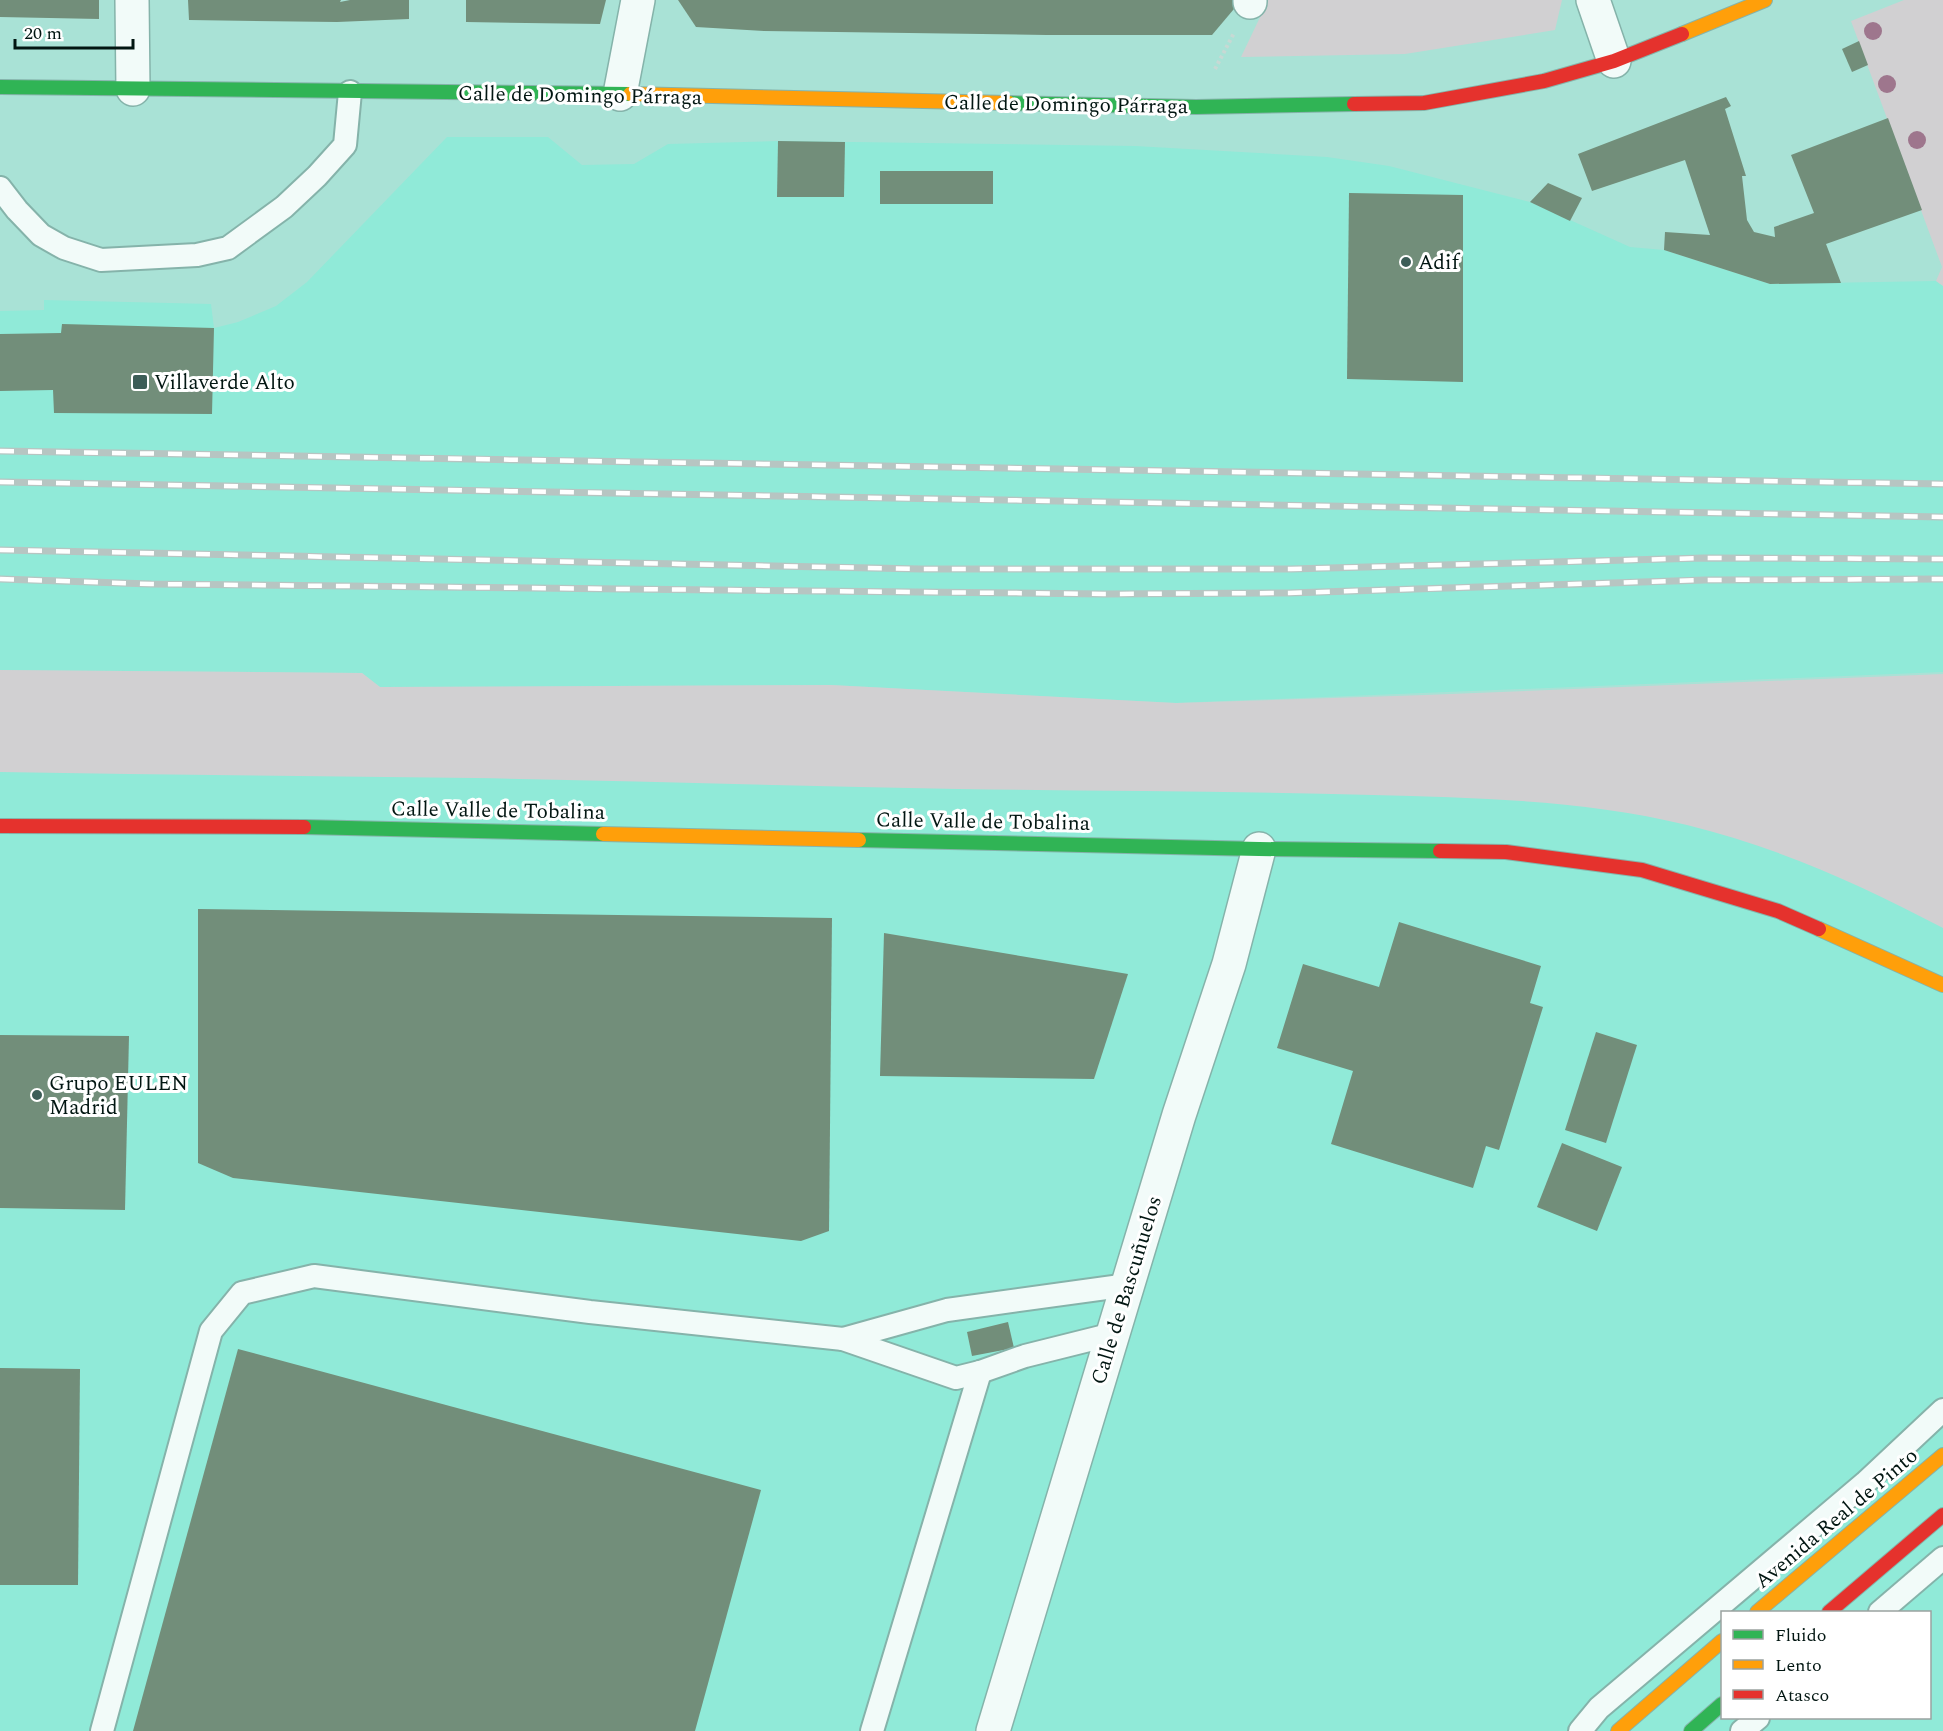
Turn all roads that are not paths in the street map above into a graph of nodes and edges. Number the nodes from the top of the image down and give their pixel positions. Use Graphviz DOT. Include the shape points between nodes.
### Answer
graph roads {
  1 [pos="132,0"];
  2 [pos="638,0"];
  3 [pos="1593,0"];
  4 [pos="1765,0"];
  5 [pos="1614,61"];
  6 [pos="0,87"];
  7 [pos="133,89"];
  8 [pos="350,92"];
  9 [pos="620,94"];
  10 [pos="0,188"];
  11 [pos="0,826"];
  12 [pos="1259,849"];
  13 [pos="1943,985"];
  14 [pos="1128,1285"];
  15 [pos="1113,1334"];
  16 [pos="843,1339"];
  17 [pos="980,1372"];
  18 [pos="1943,1410"];
  19 [pos="1943,1455"];
  20 [pos="1943,1515"];
  21 [pos="1943,1558"];
  22 [pos="1757,1611"];
  23 [pos="1830,1611"];
  24 [pos="1881,1611"];
  25 [pos="1721,1642"];
  26 [pos="1721,1705"];
  27 [pos="1757,1719"];
  28 [pos="102,1731"];
  29 [pos="872,1731"];
  30 [pos="993,1731"];
  31 [pos="1580,1731"];
  32 [pos="1618,1731"];
  33 [pos="1691,1731"];
  34 [pos="1742,1731"];
  1 -- 7 [label="street"];
  2 -- 9 [label="street"];
  3 -- 5 [label="street"];
  4 -- 5 [label="street, Calle de Domingo Párraga"];
  5 -- 9 [label="street, Calle de Domingo Párraga" via="1544,81 1425,103 1196,107"];
  6 -- 7 [label="street, Calle de Domingo Párraga"];
  7 -- 8 [label="street, Calle de Domingo Párraga"];
  8 -- 9 [label="street, Calle de Domingo Párraga"];
  8 -- 10 [label="lane" via="345,145 284,207 228,248 197,255 101,260 64,248 41,235"];
  11 -- 12 [label="street, Calle Valle de Tobalina" via="319,827"];
  12 -- 13 [label="street, Calle Valle de Tobalina" via="1506,852 1642,870 1778,911"];
  12 -- 14 [label="street, Calle de Bascuñuelos" via="1229,964"];
  14 -- 15 [label="street, Calle de Bascuñuelos"];
  14 -- 16 [label="lane" via="947,1310"];
  15 -- 17 [label="lane" via="1025,1356"];
  15 -- 30 [label="street, Calle de Bascuñuelos"];
  16 -- 17 [label="lane" via="956,1378"];
  16 -- 28 [label="lane" via="590,1312 314,1276 242,1293 211,1331"];
  17 -- 29 [label="lane"];
  18 -- 31 [label="lane" via="1865,1483 1599,1708"];
  19 -- 22 [label="street, Avenida Real de Pinto"];
  20 -- 23 [label="street"];
  21 -- 24 [label="lane"];
  25 -- 32 [label="street"];
  26 -- 33 [label="street"];
  27 -- 34 [label="lane"];
}
